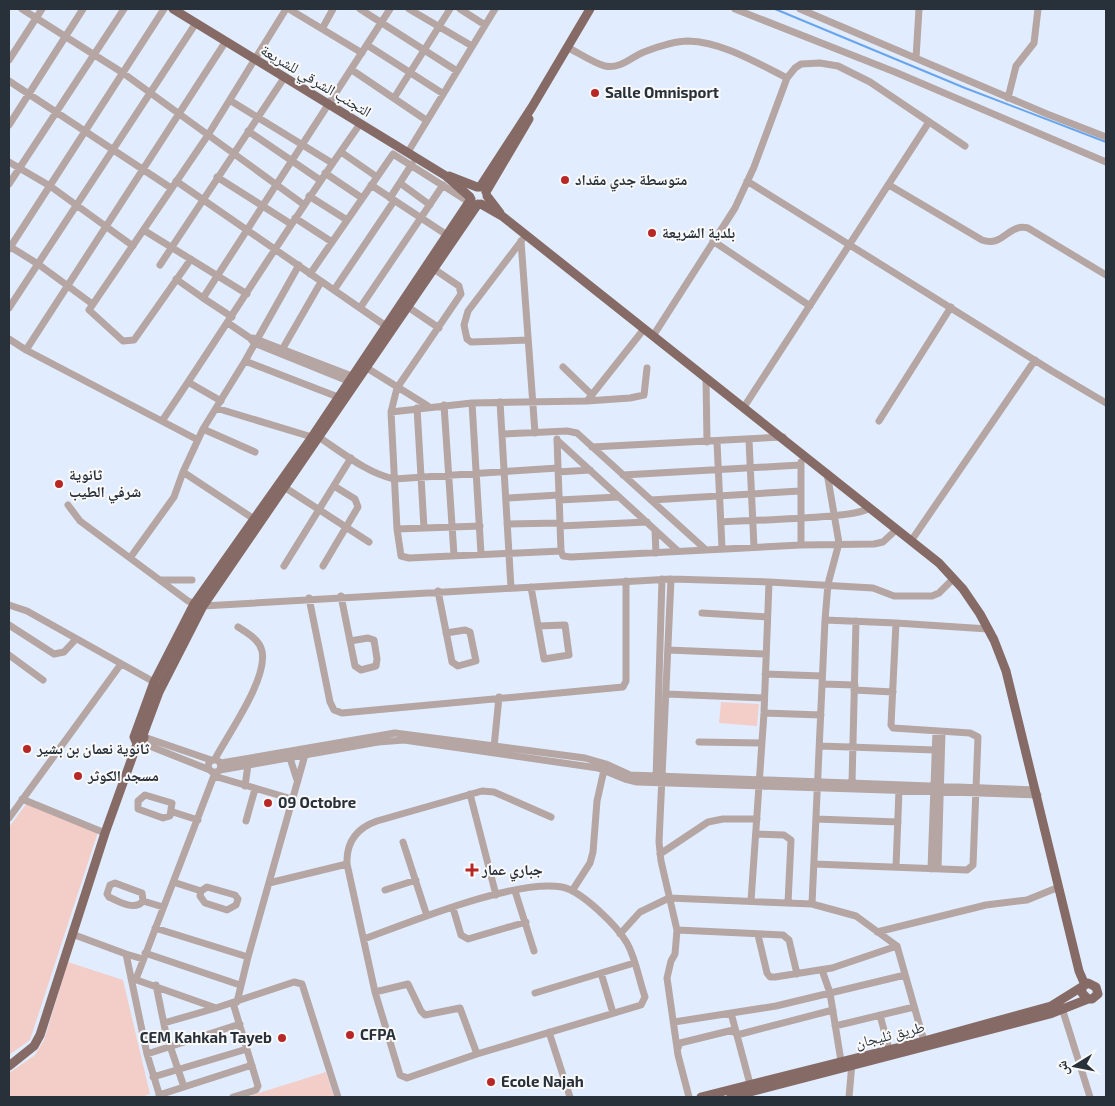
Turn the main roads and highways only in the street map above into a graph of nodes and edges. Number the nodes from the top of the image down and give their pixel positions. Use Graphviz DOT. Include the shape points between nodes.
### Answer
graph roads {
  1 [pos="590,9"];
  2 [pos="178,10"];
  3 [pos="445,180"];
  4 [pos="483,191"];
  5 [pos="474,201"];
  6 [pos="502,216"];
  7 [pos="354,380"];
  8 [pos="316,437"];
  9 [pos="282,486"];
  10 [pos="199,605"];
  11 [pos="141,738"];
  12 [pos="1096,986"];
  13 [pos="1083,987"];
  14 [pos="1106,987"];
  15 [pos="1106,996"];
  16 [pos="1092,998"];
  17 [pos="1061,1006"];
  18 [pos="852,1063"];
  19 [pos="9,1066"];
  20 [pos="701,1097"];
  21 [pos="731,1097"];
  1 -- 4 [label="main road" via="532,107 526,125"];
  2 -- 3 [label="main road, التجنب الشرقي للشريعة" via="327,105 408,152"];
  3 -- 4 [label="main road, التجنب الشرقي للشريعة"];
  3 -- 5 [label="main road, التجنب الشرقي للشريعة"];
  4 -- 5 [label="main road"];
  4 -- 5 [label="main road" via="472,191"];
  4 -- 6 [label="main road"];
  5 -- 6 [label="main road, التجنب الشرقي للشريعة"];
  5 -- 7 [label="main road" via="447,235"];
  5 -- 7 [label="main road" via="434,269 367,368"];
  6 -- 13 [label="main road" via="523,238 654,336 939,563 963,590 988,629 1006,671"];
  7 -- 8 [label="main road"];
  7 -- 8 [label="main road" via="338,397"];
  8 -- 9 [label="main road"];
  9 -- 10 [label="main road"];
  9 -- 10 [label="main road" via="254,519"];
  10 -- 11 [label="main road" via="158,692"];
  10 -- 11 [label="main road" via="154,682"];
  11 -- 19 [label="main road" via="105,833 34,1046"];
  12 -- 13 [label="main road"];
  12 -- 14 [label="main road"];
  12 -- 16 [label="main road" via="1098,994"];
  13 -- 16 [label="main road" via="1084,997"];
  13 -- 17 [label="main road, طريق ثليجان"];
  15 -- 16 [label="main road, طريق ثليجان"];
  16 -- 17 [label="main road, طريق ثليجان"];
  17 -- 18 [label="main road, طريق ثليجان"];
  17 -- 18 [label="main road, طريق ثليجان" via="889,1050"];
  18 -- 20 [label="main road, طريق ثليجان" via="841,1061"];
  18 -- 21 [label="main road, طريق ثليجان"];
}
